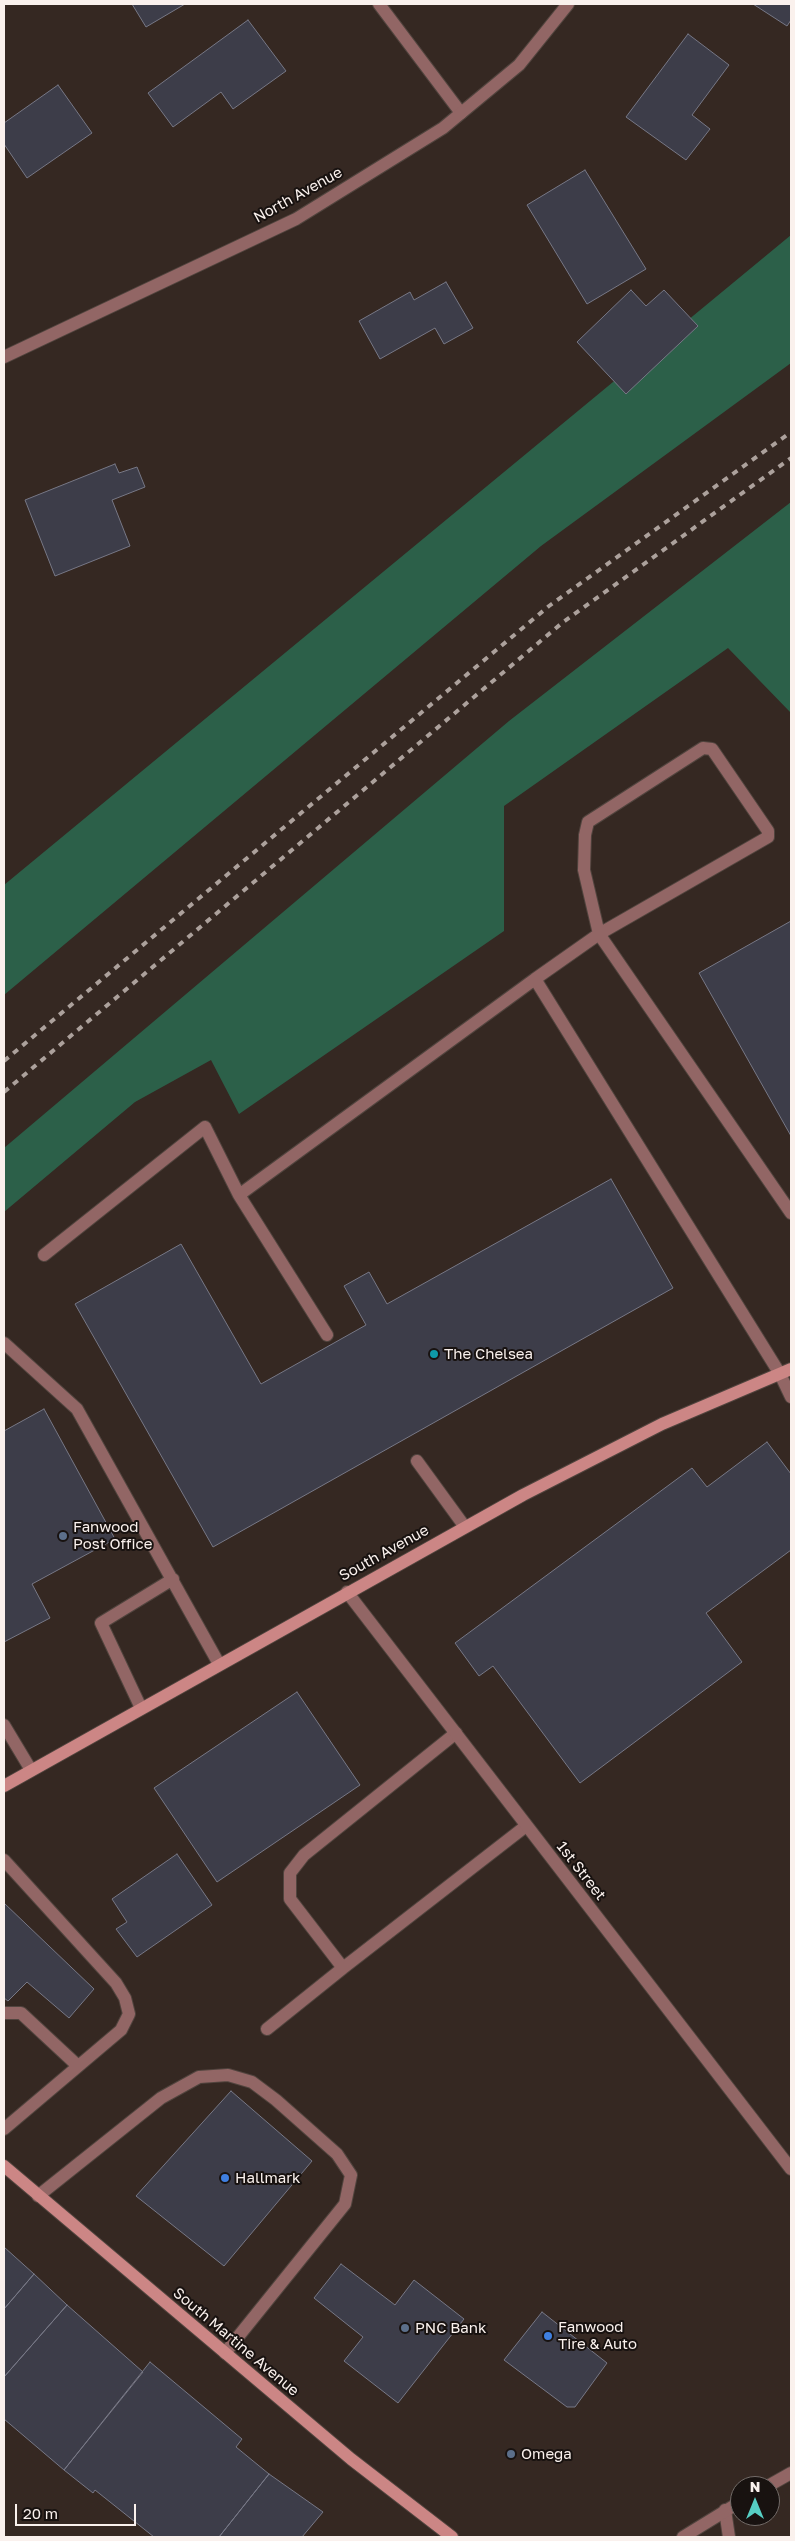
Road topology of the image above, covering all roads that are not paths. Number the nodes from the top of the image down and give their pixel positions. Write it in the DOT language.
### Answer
graph roads {
  1 [pos="379,4"];
  2 [pos="568,4"];
  3 [pos="461,113"];
  4 [pos="4,357"];
  5 [pos="599,934"];
  6 [pos="535,979"];
  7 [pos="240,1196"];
  8 [pos="791,1213"];
  9 [pos="44,1255"];
  10 [pos="328,1335"];
  11 [pos="4,1343"];
  12 [pos="786,1371"];
  13 [pos="791,1398"];
  14 [pos="417,1461"];
  15 [pos="465,1527"];
  16 [pos="173,1579"];
  17 [pos="346,1592"];
  18 [pos="219,1664"];
  19 [pos="141,1708"];
  20 [pos="4,1725"];
  21 [pos="456,1733"];
  22 [pos="31,1770"];
  23 [pos="4,1786"];
  24 [pos="526,1826"];
  25 [pos="4,1860"];
  26 [pos="343,1968"];
  27 [pos="4,2014"];
  28 [pos="267,2029"];
  29 [pos="78,2066"];
  30 [pos="4,2129"];
  31 [pos="4,2166"];
  32 [pos="791,2169"];
  33 [pos="38,2196"];
  34 [pos="224,2353"];
  35 [pos="791,2473"];
  36 [pos="780,2479"];
  37 [pos="730,2507"];
  38 [pos="725,2510"];
  39 [pos="452,2537"];
  40 [pos="684,2537"];
  41 [pos="728,2537"];
  1 -- 3 [label="street"];
  2 -- 3 [label="street, North Avenue"];
  3 -- 4 [label="street, North Avenue"];
  5 -- 5 [label="street"];
  5 -- 6 [label="street"];
  5 -- 8 [label="street"];
  6 -- 7 [label="street"];
  6 -- 12 [label="street"];
  7 -- 9 [label="street"];
  7 -- 10 [label="street"];
  11 -- 16 [label="street"];
  12 -- 13 [label="street"];
  12 -- 15 [label="main road, South Avenue"];
  14 -- 15 [label="street"];
  15 -- 17 [label="main road, South Avenue"];
  16 -- 18 [label="street"];
  16 -- 19 [label="street"];
  17 -- 18 [label="main road, South Avenue"];
  17 -- 21 [label="street, 1st Street"];
  18 -- 19 [label="main road, South Avenue"];
  19 -- 22 [label="main road, South Avenue"];
  20 -- 22 [label="street"];
  21 -- 24 [label="street, 1st Street"];
  21 -- 26 [label="street"];
  22 -- 23 [label="main road, South Avenue"];
  24 -- 26 [label="street"];
  24 -- 32 [label="street, 1st Street"];
  25 -- 29 [label="street"];
  26 -- 28 [label="street"];
  27 -- 29 [label="street"];
  29 -- 30 [label="street"];
  31 -- 33 [label="main road, South Martine Avenue"];
  33 -- 34 [label="main road, South Martine Avenue"];
  33 -- 34 [label="street"];
  34 -- 39 [label="main road, South Martine Avenue"];
  35 -- 36 [label="street"];
  37 -- 38 [label="street"];
  38 -- 40 [label="street"];
  38 -- 41 [label="street"];
}
